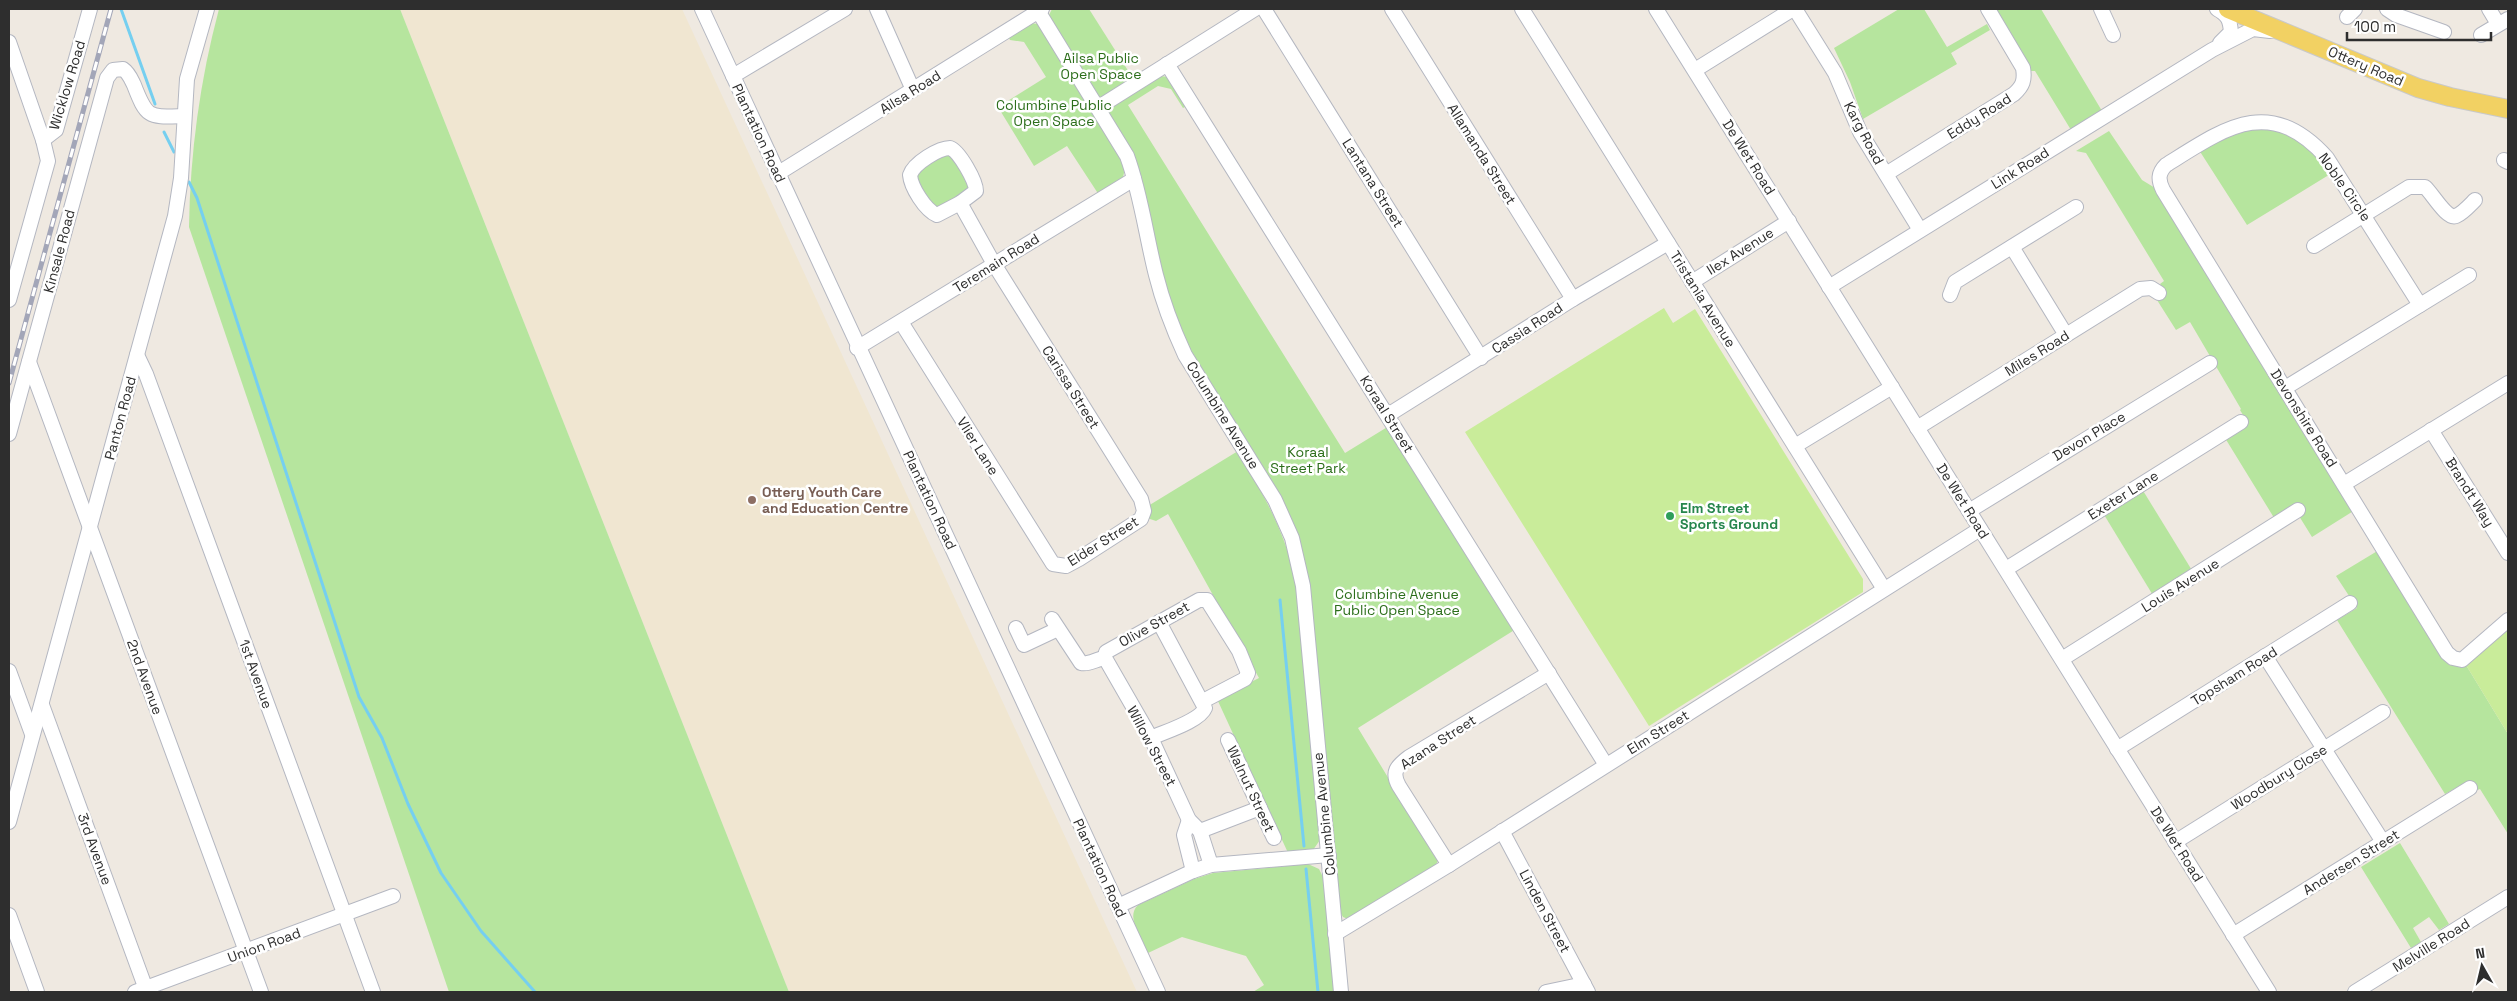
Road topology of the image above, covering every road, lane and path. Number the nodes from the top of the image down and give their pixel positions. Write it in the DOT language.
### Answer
graph roads {
  1 [pos="90,9"];
  2 [pos="207,9"];
  3 [pos="702,9"];
  4 [pos="845,9"];
  5 [pos="877,9"];
  6 [pos="1016,9"];
  7 [pos="1255,9"];
  8 [pos="1264,9"];
  9 [pos="1392,9"];
  10 [pos="1522,9"];
  11 [pos="1656,9"];
  12 [pos="1794,9"];
  13 [pos="1988,9"];
  14 [pos="2101,9"];
  15 [pos="2217,9"];
  16 [pos="2228,9"];
  17 [pos="2387,9"];
  18 [pos="2489,9"];
  19 [pos="1040,10"];
  20 [pos="2246,16"];
  21 [pos="1022,22"];
  22 [pos="2503,22"];
  23 [pos="2231,32"];
  24 [pos="2444,32"];
  25 [pos="2113,35"];
  26 [pos="2481,35"];
  27 [pos="9,42"];
  28 [pos="2212,50"];
  29 [pos="2341,56"];
  30 [pos="1168,64"];
  31 [pos="1695,70"];
  32 [pos="733,76"];
  33 [pos="913,90"];
  34 [pos="1099,107"];
  35 [pos="2504,110"];
  36 [pos="184,116"];
  37 [pos="43,140"];
  38 [pos="778,174"];
  39 [pos="1886,174"];
  40 [pos="2160,175"];
  41 [pos="1134,179"];
  42 [pos="2476,200"];
  43 [pos="960,204"];
  44 [pos="2076,208"];
  45 [pos="2365,214"];
  46 [pos="1789,221"];
  47 [pos="1920,230"];
  48 [pos="1668,242"];
  49 [pos="2314,246"];
  50 [pos="2012,247"];
  51 [pos="994,264"];
  52 [pos="2468,275"];
  53 [pos="1692,282"];
  54 [pos="1829,287"];
  55 [pos="2160,293"];
  56 [pos="1950,295"];
  57 [pos="1573,299"];
  58 [pos="9,300"];
  59 [pos="2420,304"];
  60 [pos="901,322"];
  61 [pos="2066,335"];
  62 [pos="857,348"];
  63 [pos="137,355"];
  64 [pos="1481,358"];
  65 [pos="29,362"];
  66 [pos="2210,363"];
  67 [pos="2508,383"];
  68 [pos="1892,387"];
  69 [pos="2285,388"];
  70 [pos="1388,415"];
  71 [pos="2241,422"];
  72 [pos="1917,428"];
  73 [pos="2431,430"];
  74 [pos="9,434"];
  75 [pos="1795,446"];
  76 [pos="2344,484"];
  77 [pos="77,495"];
  78 [pos="98,497"];
  79 [pos="2298,510"];
  80 [pos="1969,511"];
  81 [pos="1144,512"];
  82 [pos="90,528"];
  83 [pos="1980,529"];
  84 [pos="2508,554"];
  85 [pos="1058,566"];
  86 [pos="2006,569"];
  87 [pos="1884,589"];
  88 [pos="2350,603"];
  89 [pos="2508,620"];
  90 [pos="1159,622"];
  91 [pos="1016,628"];
  92 [pos="2265,656"];
  93 [pos="1104,658"];
  94 [pos="2062,659"];
  95 [pos="9,671"];
  96 [pos="1549,673"];
  97 [pos="1203,701"];
  98 [pos="42,705"];
  99 [pos="2383,712"];
  100 [pos="32,734"];
  101 [pos="1150,738"];
  102 [pos="1228,740"];
  103 [pos="2117,749"];
  104 [pos="2324,749"];
  105 [pos="1606,765"];
  106 [pos="2470,788"];
  107 [pos="1260,808"];
  108 [pos="1189,820"];
  109 [pos="9,822"];
  110 [pos="1200,831"];
  111 [pos="1502,831"];
  112 [pos="1274,838"];
  113 [pos="2175,842"];
  114 [pos="2383,842"];
  115 [pos="1329,855"];
  116 [pos="1211,865"];
  117 [pos="1449,865"];
  118 [pos="1193,871"];
  119 [pos="392,896"];
  120 [pos="2508,897"];
  121 [pos="1118,906"];
  122 [pos="9,915"];
  123 [pos="344,915"];
  124 [pos="1335,934"];
  125 [pos="2234,935"];
  126 [pos="246,951"];
  127 [pos="1586,988"];
  128 [pos="143,991"];
  129 [pos="37,992"];
  130 [pos="261,992"];
  131 [pos="373,992"];
  132 [pos="1158,992"];
  133 [pos="1341,992"];
  134 [pos="1546,992"];
  135 [pos="2269,992"];
  136 [pos="2355,992"];
  1 -- 37 [label="street, Wicklow Road"];
  2 -- 36 [label="street, Panton Road"];
  3 -- 32 [label="street, Plantation Road"];
  4 -- 32 [label="street"];
  5 -- 33 [label="street"];
  6 -- 21 [label="street"];
  7 -- 30 [label="street"];
  8 -- 64 [label="street, Lantana Street"];
  9 -- 57 [label="street, Allamanda Street"];
  10 -- 48 [label="street, Tristania Avenue"];
  11 -- 31 [label="street, De Wet Road"];
  12 -- 31 [label="street"];
  12 -- 39 [label="street, Karg Road"];
  13 -- 39 [label="street, Eddy Road"];
  14 -- 25 [label="street"];
  15 -- 23 [label="street"];
  16 -- 20 [label="main road, Ottery Road"];
  17 -- 24 [label="street"];
  18 -- 22 [label="street"];
  19 -- 21 [label="street, Ailsa Road"];
  19 -- 34 [label="street, Columbine Avenue"];
  20 -- 23 [label="street, Link Road"];
  20 -- 29 [label="main road, Ottery Road"];
  21 -- 33 [label="street, Ailsa Road"];
  22 -- 26 [label="street"];
  23 -- 28 [label="street, Link Road"];
  27 -- 37 [label="street"];
  28 -- 29 [label="street, Link Road"];
  28 -- 47 [label="street, Link Road"];
  29 -- 35 [label="main road, Ottery Road"];
  30 -- 34 [label="street"];
  30 -- 70 [label="street, Koraal Street"];
  31 -- 46 [label="street, De Wet Road"];
  32 -- 38 [label="street, Plantation Road"];
  33 -- 38 [label="street, Ailsa Road"];
  34 -- 41 [label="street, Columbine Avenue"];
  36 -- 63 [label="street, Panton Road"];
  36 -- 65 [label="street, Kinsale Road"];
  37 -- 58 [label="street, Wicklow Road"];
  38 -- 62 [label="street, Plantation Road"];
  39 -- 47 [label="street, Karg Road"];
  40 -- 45 [label="street, Noble Circle"];
  40 -- 69 [label="street, Devonshire Road"];
  41 -- 51 [label="street, Teremain Road"];
  41 -- 115 [label="street, Columbine Avenue"];
  42 -- 45 [label="street"];
  43 -- 43 [label="street"];
  43 -- 51 [label="street, Carissa Street"];
  44 -- 50 [label="street"];
  45 -- 49 [label="street"];
  45 -- 59 [label="street, Noble Circle"];
  46 -- 53 [label="street, Ilex Avenue"];
  46 -- 54 [label="street, De Wet Road"];
  47 -- 54 [label="street, Link Road"];
  48 -- 53 [label="street, Tristania Avenue"];
  48 -- 57 [label="street, Cassia Road"];
  50 -- 56 [label="street"];
  50 -- 61 [label="street"];
  51 -- 60 [label="street, Teremain Road"];
  51 -- 81 [label="street, Carissa Street"];
  52 -- 59 [label="street"];
  53 -- 75 [label="street, Tristania Avenue"];
  54 -- 68 [label="street, De Wet Road"];
  55 -- 61 [label="street, Miles Road"];
  57 -- 64 [label="street, Cassia Road"];
  59 -- 69 [label="street"];
  60 -- 62 [label="street, Teremain Road"];
  60 -- 85 [label="street, Vlier Lane"];
  61 -- 72 [label="street, Miles Road"];
  62 -- 121 [label="street, Plantation Road"];
  63 -- 78 [label="street, Panton Road"];
  63 -- 123 [label="street, 1st Avenue"];
  64 -- 70 [label="street, Cassia Road"];
  65 -- 74 [label="street, Kinsale Road"];
  65 -- 77 [label="street, 2nd Avenue"];
  66 -- 80 [label="street, Devon Place"];
  67 -- 73 [label="street"];
  68 -- 72 [label="street, De Wet Road"];
  68 -- 75 [label="street"];
  69 -- 76 [label="street, Devonshire Road"];
  70 -- 96 [label="street, Koraal Street"];
  71 -- 86 [label="street, Exeter Lane"];
  72 -- 80 [label="street, De Wet Road"];
  73 -- 76 [label="street"];
  73 -- 84 [label="street, Brandt Way"];
  75 -- 87 [label="street, Tristania Avenue"];
  76 -- 89 [label="street, Devonshire Road"];
  77 -- 78 [label="street"];
  77 -- 82 [label="street, 2nd Avenue"];
  78 -- 82 [label="street, Panton Road"];
  79 -- 94 [label="street, Louis Avenue"];
  80 -- 83 [label="street, De Wet Road"];
  81 -- 85 [label="street, Elder Street"];
  82 -- 98 [label="street, Panton Road"];
  82 -- 126 [label="street, 2nd Avenue"];
  83 -- 86 [label="street, De Wet Road"];
  83 -- 87 [label="street, Elm Street"];
  86 -- 94 [label="street, De Wet Road"];
  87 -- 105 [label="street, Elm Street"];
  88 -- 92 [label="street, Topsham Road"];
  90 -- 93 [label="street, Olive Street"];
  90 -- 97 [label="street"];
  90 -- 97 [label="street, Olive Street"];
  91 -- 93 [label="street"];
  92 -- 103 [label="street, Topsham Road"];
  92 -- 104 [label="street"];
  93 -- 101 [label="street, Willow Street"];
  94 -- 103 [label="street, De Wet Road"];
  95 -- 100 [label="street"];
  96 -- 105 [label="street, Koraal Street"];
  96 -- 117 [label="street, Azana Street"];
  97 -- 101 [label="street"];
  98 -- 100 [label="street, Panton Road"];
  98 -- 128 [label="street, 3rd Avenue"];
  99 -- 104 [label="street, Woodbury Close"];
  100 -- 109 [label="street, Panton Road"];
  101 -- 108 [label="street, Willow Street"];
  102 -- 107 [label="street, Walnut Street"];
  103 -- 113 [label="street, De Wet Road"];
  104 -- 113 [label="street, Woodbury Close"];
  104 -- 114 [label="street"];
  105 -- 111 [label="street, Elm Street"];
  106 -- 114 [label="street, Andersen Street"];
  107 -- 110 [label="street"];
  107 -- 112 [label="street, Walnut Street"];
  108 -- 110 [label="street, Willow Street"];
  108 -- 118 [label="street"];
  110 -- 116 [label="street, Willow Street"];
  111 -- 117 [label="street, Elm Street"];
  111 -- 127 [label="street, Linden Street"];
  113 -- 125 [label="street, De Wet Road"];
  114 -- 125 [label="street, Andersen Street"];
  115 -- 116 [label="street"];
  115 -- 124 [label="street, Columbine Avenue"];
  116 -- 118 [label="street"];
  117 -- 124 [label="street, Elm Street"];
  118 -- 121 [label="street"];
  119 -- 123 [label="street, Union Road"];
  120 -- 136 [label="street, Melville Road"];
  121 -- 132 [label="street, Plantation Road"];
  122 -- 129 [label="street"];
  123 -- 126 [label="street, Union Road"];
  123 -- 131 [label="street, 1st Avenue"];
  124 -- 133 [label="street, Columbine Avenue"];
  125 -- 135 [label="street, De Wet Road"];
  126 -- 128 [label="street, Union Road"];
  126 -- 130 [label="street, 2nd Avenue"];
  127 -- 134 [label="street"];
}
